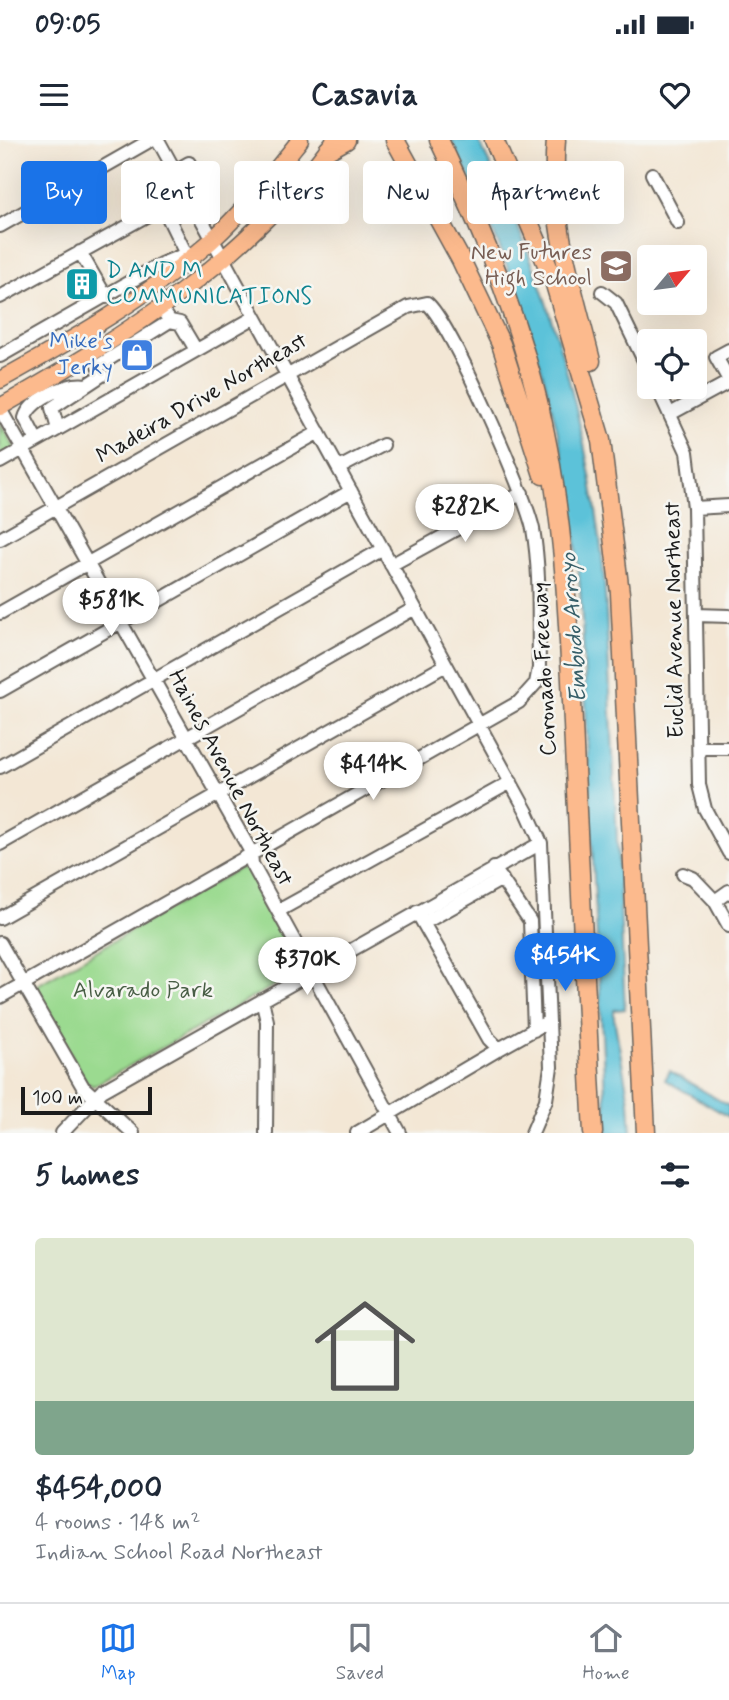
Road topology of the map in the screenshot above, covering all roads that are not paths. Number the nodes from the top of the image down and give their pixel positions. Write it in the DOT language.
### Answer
graph roads {
  1 [pos="151,140"];
  2 [pos="158,140"];
  3 [pos="300,140"];
  4 [pos="346,140"];
  5 [pos="394,140"];
  6 [pos="439,140"];
  7 [pos="494,140"];
  8 [pos="556,140"];
  9 [pos="132,145"];
  10 [pos="331,145"];
  11 [pos="169,161"];
  12 [pos="652,174"];
  13 [pos="678,223"];
  14 [pos="129,224"];
  15 [pos="172,224"];
  16 [pos="203,224"];
  17 [pos="0,226"];
  18 [pos="212,240"];
  19 [pos="80,252"];
  20 [pos="188,256"];
  21 [pos="224,261"];
  22 [pos="602,292"];
  23 [pos="0,297"];
  24 [pos="106,297"];
  25 [pos="165,315"];
  26 [pos="255,317"];
  27 [pos="637,346"];
  28 [pos="197,350"];
  29 [pos="729,350"];
  30 [pos="0,356"];
  31 [pos="97,365"];
  32 [pos="287,373"];
  33 [pos="0,380"];
  34 [pos="729,381"];
  35 [pos="86,385"];
  36 [pos="114,397"];
  37 [pos="663,399"];
  38 [pos="0,408"];
  39 [pos="670,414"];
  40 [pos="58,429"];
  41 [pos="319,432"];
  42 [pos="601,440"];
  43 [pos="37,441"];
  44 [pos="383,444"];
  45 [pos="23,449"];
  46 [pos="0,462"];
  47 [pos="339,468"];
  48 [pos="351,491"];
  49 [pos="522,493"];
  50 [pos="729,506"];
  51 [pos="55,508"];
  52 [pos="695,508"];
  53 [pos="0,539"];
  54 [pos="562,539"];
  55 [pos="383,549"];
  56 [pos="88,564"];
  57 [pos="391,565"];
  58 [pos="415,608"];
  59 [pos="0,613"];
  60 [pos="696,615"];
  61 [pos="729,616"];
  62 [pos="121,622"];
  63 [pos="446,665"];
  64 [pos="153,679"];
  65 [pos="0,691"];
  66 [pos="478,723"];
  67 [pos="187,738"];
  68 [pos="699,748"];
  69 [pos="729,748"];
  70 [pos="0,767"];
  71 [pos="511,782"];
  72 [pos="219,793"];
  73 [pos="541,842"];
  74 [pos="0,844"];
  75 [pos="251,852"];
  76 [pos="729,853"];
  77 [pos="498,874"];
  78 [pos="683,874"];
  79 [pos="729,891"];
  80 [pos="715,901"];
  81 [pos="278,911"];
  82 [pos="0,918"];
  83 [pos="420,918"];
  84 [pos="729,926"];
  85 [pos="0,943"];
  86 [pos="312,971"];
  87 [pos="23,983"];
  88 [pos="548,985"];
  89 [pos="532,986"];
  90 [pos="0,997"];
  91 [pos="262,1000"];
  92 [pos="549,1021"];
  93 [pos="534,1030"];
  94 [pos="499,1049"];
  95 [pos="93,1098"];
  96 [pos="390,1114"];
  97 [pos="62,1133"];
  98 [pos="133,1133"];
  99 [pos="266,1133"];
  100 [pos="357,1133"];
  101 [pos="400,1133"];
  102 [pos="532,1133"];
  103 [pos="593,1133"];
  104 [pos="646,1133"];
  1 -- 9 [label="street"];
  2 -- 11 [label="street"];
  3 -- 18 [label="main road"];
  4 -- 10 [label="highway"];
  5 -- 54 [label="highway"];
  6 -- 54 [label="highway, Coronado Freeway"];
  7 -- 42 [label="highway"];
  8 -- 42 [label="highway"];
  9 -- 17 [label="street"];
  10 -- 21 [label="main road"];
  12 -- 13 [label="street"];
  14 -- 19 [label="street"];
  15 -- 20 [label="street"];
  16 -- 18 [label="street"];
  18 -- 20 [label="main road"];
  18 -- 21 [label="street"];
  19 -- 23 [label="street"];
  19 -- 24 [label="street"];
  20 -- 24 [label="street"];
  20 -- 33 [label="main road"];
  21 -- 25 [label="main road"];
  21 -- 26 [label="street"];
  22 -- 27 [label="street"];
  24 -- 30 [label="street"];
  25 -- 28 [label="street"];
  25 -- 31 [label="main road"];
  26 -- 28 [label="street"];
  26 -- 32 [label="street"];
  28 -- 36 [label="street"];
  29 -- 34 [label="street"];
  31 -- 35 [label="street"];
  31 -- 36 [label="street"];
  31 -- 38 [label="main road"];
  32 -- 41 [label="street"];
  32 -- 49 [label="street, Madeira Drive Northeast"];
  32 -- 51 [label="street, Madeira Drive Northeast"];
  34 -- 39 [label="street"];
  35 -- 40 [label="street"];
  35 -- 43 [label="street"];
  36 -- 40 [label="street"];
  37 -- 39 [label="street, Euclid Avenue Northeast"];
  38 -- 45 [label="street, Haines Avenue Northeast"];
  39 -- 52 [label="street, Euclid Avenue Northeast"];
  40 -- 43 [label="street"];
  41 -- 47 [label="street"];
  41 -- 56 [label="street"];
  42 -- 104 [label="highway"];
  43 -- 45 [label="street"];
  44 -- 47 [label="street"];
  45 -- 46 [label="street"];
  45 -- 51 [label="street, Haines Avenue Northeast"];
  47 -- 48 [label="street"];
  48 -- 55 [label="street"];
  48 -- 62 [label="street"];
  49 -- 57 [label="street"];
  49 -- 66 [label="street"];
  50 -- 52 [label="street"];
  51 -- 53 [label="street, Madeira Drive Northeast"];
  51 -- 56 [label="street, Haines Avenue Northeast"];
  52 -- 60 [label="street, Euclid Avenue Northeast"];
  54 -- 103 [label="highway, Coronado Freeway"];
  55 -- 57 [label="street"];
  55 -- 64 [label="street"];
  56 -- 59 [label="street"];
  56 -- 62 [label="street, Haines Avenue Northeast"];
  57 -- 58 [label="street"];
  58 -- 63 [label="street"];
  58 -- 67 [label="street"];
  60 -- 61 [label="street"];
  60 -- 68 [label="street, Euclid Avenue Northeast"];
  62 -- 64 [label="street, Haines Avenue Northeast"];
  62 -- 65 [label="street"];
  63 -- 66 [label="street"];
  63 -- 72 [label="street"];
  64 -- 67 [label="street, Haines Avenue Northeast"];
  64 -- 70 [label="street"];
  66 -- 71 [label="street"];
  66 -- 75 [label="street"];
  67 -- 72 [label="street, Haines Avenue Northeast"];
  67 -- 74 [label="street"];
  68 -- 69 [label="street"];
  68 -- 76 [label="street, Euclid Avenue Northeast"];
  71 -- 73 [label="street"];
  71 -- 81 [label="street"];
  72 -- 75 [label="street, Haines Avenue Northeast"];
  72 -- 82 [label="street"];
  73 -- 77 [label="street"];
  73 -- 88 [label="street"];
  75 -- 81 [label="street, Haines Avenue Northeast"];
  75 -- 87 [label="street"];
  77 -- 83 [label="street"];
  77 -- 89 [label="street"];
  78 -- 80 [label="street"];
  79 -- 80 [label="street"];
  80 -- 84 [label="street"];
  81 -- 86 [label="street, Haines Avenue Northeast"];
  83 -- 86 [label="street"];
  83 -- 94 [label="street"];
  85 -- 87 [label="street"];
  86 -- 91 [label="street"];
  86 -- 96 [label="street, Haines Avenue Northeast"];
  87 -- 90 [label="street"];
  87 -- 95 [label="street"];
  88 -- 89 [label="street"];
  88 -- 92 [label="street"];
  89 -- 93 [label="street"];
  91 -- 95 [label="street"];
  91 -- 99 [label="street"];
  92 -- 93 [label="street"];
  92 -- 102 [label="street"];
  93 -- 94 [label="street"];
  94 -- 96 [label="street"];
  95 -- 97 [label="street"];
  95 -- 98 [label="street"];
  96 -- 100 [label="street"];
  96 -- 101 [label="street, Haines Avenue Northeast"];
}
